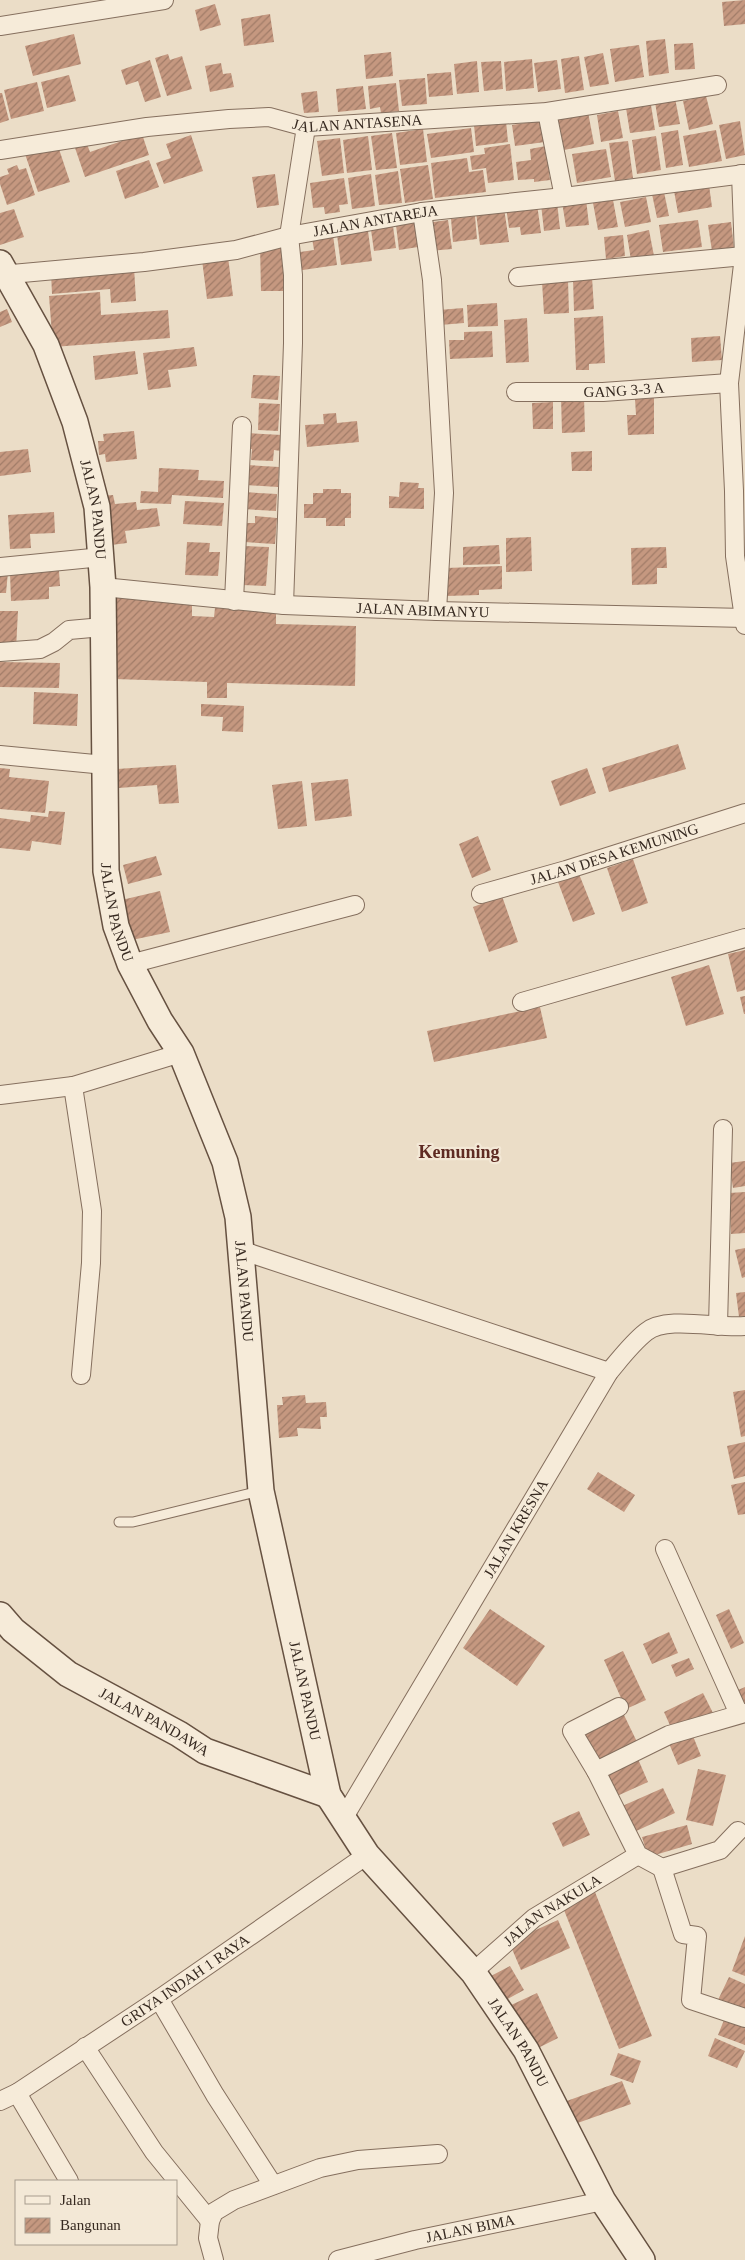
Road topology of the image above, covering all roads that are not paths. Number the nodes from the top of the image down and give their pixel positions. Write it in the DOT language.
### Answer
graph roads {
  1 [pos="164,0"];
  2 [pos="0,26"];
  3 [pos="717,85"];
  4 [pos="547,112"];
  5 [pos="306,126"];
  6 [pos="0,150"];
  7 [pos="743,174"];
  8 [pos="564,197"];
  9 [pos="422,212"];
  10 [pos="289,236"];
  11 [pos="744,256"];
  12 [pos="2,271"];
  13 [pos="518,277"];
  14 [pos="741,304"];
  15 [pos="730,383"];
  16 [pos="516,392"];
  17 [pos="242,426"];
  18 [pos="740,490"];
  19 [pos="102,558"];
  20 [pos="0,568"];
  21 [pos="104,586"];
  22 [pos="234,601"];
  23 [pos="284,605"];
  24 [pos="437,611"];
  25 [pos="744,620"];
  26 [pos="103,626"];
  27 [pos="0,652"];
  28 [pos="0,755"];
  29 [pos="105,765"];
  30 [pos="745,813"];
  31 [pos="481,894"];
  32 [pos="355,905"];
  33 [pos="745,938"];
  34 [pos="130,964"];
  35 [pos="522,1002"];
  36 [pos="181,1053"];
  37 [pos="73,1086"];
  38 [pos="0,1095"];
  39 [pos="722,1129"];
  40 [pos="240,1250"];
  41 [pos="718,1326"];
  42 [pos="745,1326"];
  43 [pos="609,1372"];
  44 [pos="81,1375"];
  45 [pos="261,1491"];
  46 [pos="119,1522"];
  47 [pos="665,1549"];
  48 [pos="0,1615"];
  49 [pos="619,1707"];
  50 [pos="742,1713"];
  51 [pos="596,1771"];
  52 [pos="328,1795"];
  53 [pos="343,1820"];
  54 [pos="738,1831"];
  55 [pos="367,1855"];
  56 [pos="638,1855"];
  57 [pos="662,1868"];
  58 [pos="473,1972"];
  59 [pos="159,1999"];
  60 [pos="745,2018"];
  61 [pos="85,2047"];
  62 [pos="16,2093"];
  63 [pos="0,2100"];
  64 [pos="438,2154"];
  65 [pos="68,2180"];
  66 [pos="178,2180"];
  67 [pos="178,2180"];
  68 [pos="273,2185"];
  69 [pos="603,2201"];
  70 [pos="210,2221"];
  71 [pos="214,2260"];
  72 [pos="338,2260"];
  73 [pos="642,2260"];
  1 -- 2 [label="street"];
  3 -- 4 [label="street, JALAN ANTASENA"];
  4 -- 5 [label="street, JALAN ANTASENA"];
  4 -- 8 [label="street"];
  5 -- 6 [label="street, JALAN ANTASENA"];
  5 -- 10 [label="street"];
  7 -- 8 [label="street, JALAN ANTAREJA"];
  7 -- 11 [label="street"];
  8 -- 9 [label="street, JALAN ANTAREJA"];
  9 -- 10 [label="street, JALAN ANTAREJA"];
  9 -- 24 [label="street"];
  10 -- 12 [label="street, JALAN ANTAREJA"];
  10 -- 23 [label="street"];
  11 -- 13 [label="street"];
  11 -- 14 [label="street"];
  12 -- 19 [label="street, JALAN PANDU"];
  14 -- 15 [label="street"];
  15 -- 16 [label="street, GANG 3-3 A"];
  15 -- 18 [label="street"];
  17 -- 22 [label="street"];
  18 -- 25 [label="street"];
  19 -- 20 [label="street"];
  19 -- 21 [label="street, JALAN PANDU"];
  21 -- 22 [label="street, JALAN ABIMANYU"];
  21 -- 26 [label="street, JALAN PANDU"];
  22 -- 23 [label="street, JALAN ABIMANYU"];
  23 -- 24 [label="street, JALAN ABIMANYU"];
  24 -- 25 [label="street, JALAN ABIMANYU"];
  26 -- 27 [label="street"];
  26 -- 29 [label="street, JALAN PANDU"];
  28 -- 29 [label="street"];
  29 -- 34 [label="street, JALAN PANDU"];
  30 -- 31 [label="street, JALAN DESA KEMUNING"];
  32 -- 34 [label="street"];
  33 -- 35 [label="street"];
  34 -- 36 [label="street, JALAN PANDU"];
  36 -- 37 [label="street"];
  36 -- 40 [label="street, JALAN PANDU"];
  37 -- 38 [label="street"];
  37 -- 44 [label="street"];
  39 -- 41 [label="street"];
  40 -- 43 [label="street"];
  40 -- 45 [label="street, JALAN PANDU"];
  41 -- 42 [label="street, JALAN KRESNA"];
  41 -- 43 [label="street, JALAN KRESNA"];
  43 -- 53 [label="street, JALAN KRESNA"];
  45 -- 46 [label="lane"];
  45 -- 52 [label="street, JALAN PANDU"];
  47 -- 50 [label="street"];
  48 -- 52 [label="street, JALAN PANDAWA"];
  49 -- 51 [label="street"];
  50 -- 51 [label="street"];
  51 -- 56 [label="street"];
  52 -- 53 [label="street, JALAN PANDU"];
  53 -- 55 [label="street, JALAN PANDU"];
  54 -- 57 [label="street"];
  55 -- 58 [label="street, JALAN PANDU"];
  55 -- 59 [label="street, GRIYA INDAH 1 RAYA"];
  56 -- 57 [label="street"];
  56 -- 58 [label="street, JALAN NAKULA"];
  57 -- 60 [label="street"];
  58 -- 69 [label="street, JALAN PANDU"];
  59 -- 61 [label="street, GRIYA INDAH 1 RAYA"];
  59 -- 68 [label="street"];
  61 -- 62 [label="street, GRIYA INDAH 1 RAYA"];
  61 -- 66 [label="street"];
  62 -- 63 [label="street, GRIYA INDAH 1 RAYA"];
  62 -- 65 [label="street"];
  64 -- 68 [label="street"];
  67 -- 70 [label="street"];
  68 -- 70 [label="street"];
  69 -- 72 [label="street, JALAN BIMA"];
  69 -- 73 [label="street, JALAN PANDU"];
  70 -- 71 [label="street"];
}
